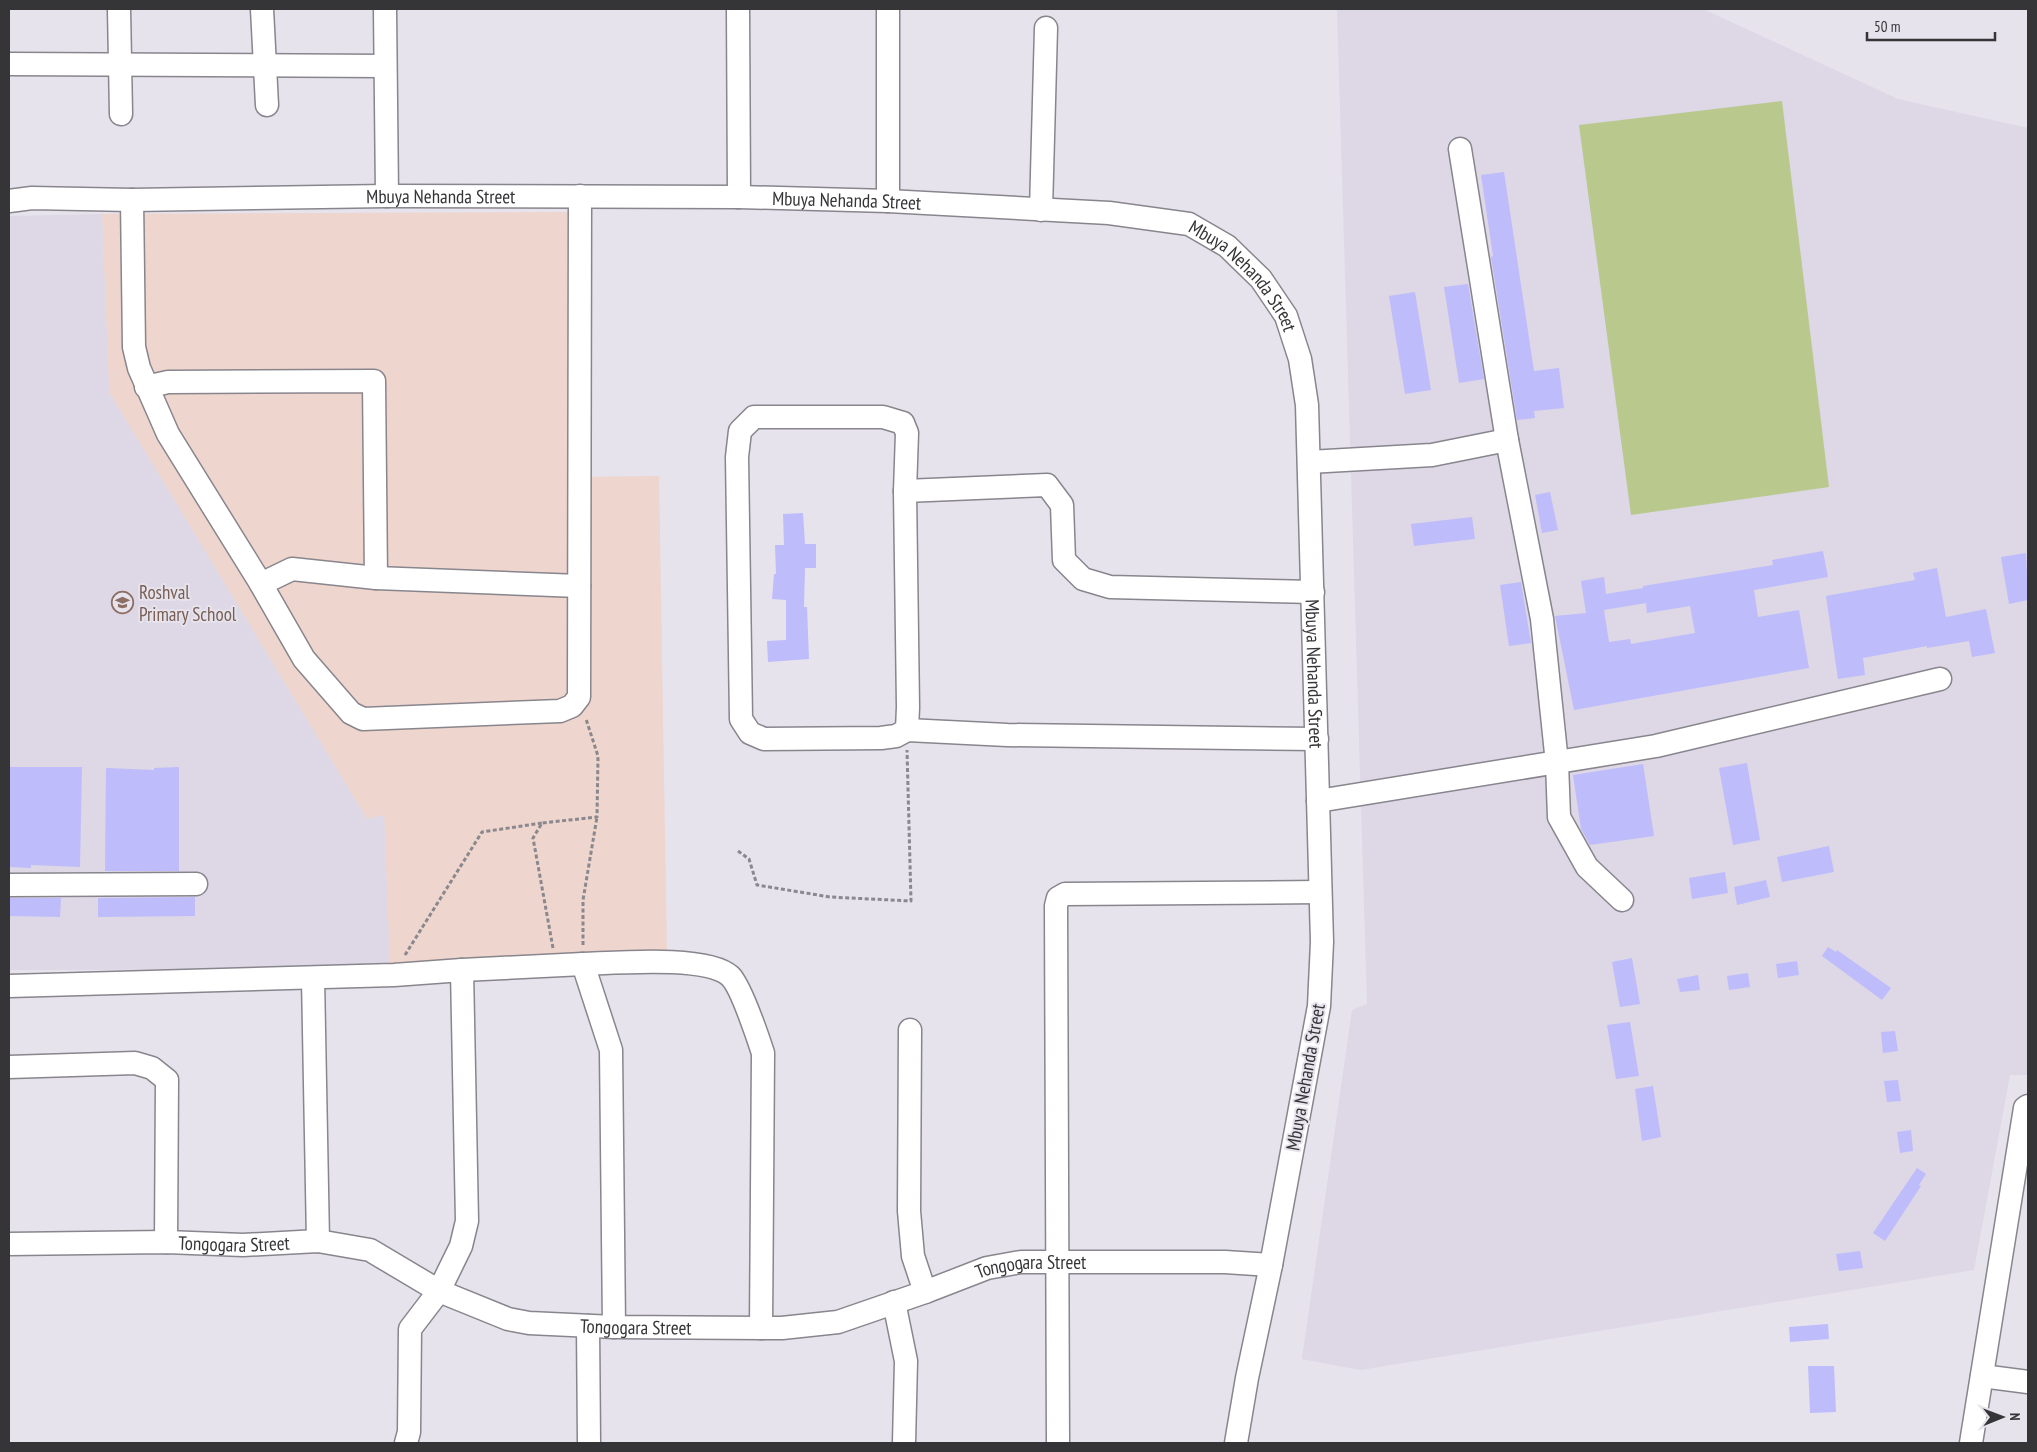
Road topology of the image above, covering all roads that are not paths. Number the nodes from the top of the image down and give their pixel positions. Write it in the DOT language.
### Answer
graph roads {
  1 [pos="119,9"];
  2 [pos="262,9"];
  3 [pos="385,9"];
  4 [pos="738,9"];
  5 [pos="888,9"];
  6 [pos="1046,28"];
  7 [pos="9,64"];
  8 [pos="119,65"];
  9 [pos="264,65"];
  10 [pos="384,66"];
  11 [pos="267,105"];
  12 [pos="121,114"];
  13 [pos="1460,149"];
  14 [pos="387,196"];
  15 [pos="580,196"];
  16 [pos="739,198"];
  17 [pos="132,200"];
  18 [pos="9,201"];
  19 [pos="888,201"];
  20 [pos="1041,210"];
  21 [pos="146,387"];
  22 [pos="1507,440"];
  23 [pos="1309,462"];
  24 [pos="905,491"];
  25 [pos="376,578"];
  26 [pos="261,584"];
  27 [pos="579,586"];
  28 [pos="1313,592"];
  29 [pos="1940,679"];
  30 [pos="907,730"];
  31 [pos="1317,740"];
  32 [pos="1557,763"];
  33 [pos="1318,801"];
  34 [pos="196,884"];
  35 [pos="9,885"];
  36 [pos="1320,892"];
  37 [pos="1622,900"];
  38 [pos="583,964"];
  39 [pos="462,970"];
  40 [pos="313,978"];
  41 [pos="9,986"];
  42 [pos="910,1030"];
  43 [pos="9,1067"];
  44 [pos="2028,1106"];
  45 [pos="318,1241"];
  46 [pos="166,1242"];
  47 [pos="9,1244"];
  48 [pos="1058,1264"];
  49 [pos="1272,1265"];
  50 [pos="439,1291"];
  51 [pos="925,1292"];
  52 [pos="894,1302"];
  53 [pos="588,1326"];
  54 [pos="614,1327"];
  55 [pos="760,1328"];
  56 [pos="1982,1376"];
  57 [pos="2028,1382"];
  58 [pos="406,1443"];
  59 [pos="589,1443"];
  60 [pos="904,1443"];
  61 [pos="1058,1443"];
  62 [pos="1236,1443"];
  63 [pos="1971,1443"];
  1 -- 8 [label="street"];
  2 -- 9 [label="street"];
  3 -- 10 [label="street"];
  4 -- 16 [label="street"];
  5 -- 19 [label="street"];
  6 -- 20 [label="street"];
  7 -- 8 [label="street"];
  8 -- 9 [label="street"];
  8 -- 12 [label="street"];
  9 -- 10 [label="street"];
  9 -- 11 [label="street"];
  10 -- 14 [label="street"];
  13 -- 22 [label="street"];
  14 -- 15 [label="street, Mbuya Nehanda Street"];
  14 -- 17 [label="street, Mbuya Nehanda Street"];
  15 -- 16 [label="street, Mbuya Nehanda Street"];
  15 -- 27 [label="street"];
  16 -- 19 [label="street, Mbuya Nehanda Street"];
  17 -- 18 [label="street, Mbuya Nehanda Street"];
  17 -- 21 [label="street"];
  19 -- 20 [label="street, Mbuya Nehanda Street"];
  20 -- 23 [label="street, Mbuya Nehanda Street"];
  21 -- 25 [label="street"];
  21 -- 26 [label="street"];
  22 -- 23 [label="street"];
  22 -- 32 [label="street"];
  23 -- 28 [label="street, Mbuya Nehanda Street"];
  24 -- 28 [label="street"];
  24 -- 30 [label="street"];
  24 -- 30 [label="street"];
  25 -- 26 [label="street"];
  25 -- 27 [label="street"];
  26 -- 27 [label="street"];
  28 -- 31 [label="street, Mbuya Nehanda Street"];
  29 -- 32 [label="street"];
  30 -- 31 [label="street"];
  31 -- 33 [label="street, Mbuya Nehanda Street"];
  32 -- 33 [label="street"];
  32 -- 37 [label="street"];
  33 -- 36 [label="street, Mbuya Nehanda Street"];
  34 -- 35 [label="street"];
  36 -- 48 [label="street"];
  36 -- 49 [label="street, Mbuya Nehanda Street"];
  38 -- 39 [label="street"];
  38 -- 54 [label="street"];
  38 -- 55 [label="street"];
  39 -- 40 [label="street"];
  39 -- 50 [label="street"];
  40 -- 41 [label="street"];
  40 -- 45 [label="street"];
  42 -- 51 [label="street"];
  43 -- 46 [label="street"];
  44 -- 56 [label="street"];
  45 -- 46 [label="street, Tongogara Street"];
  45 -- 50 [label="street, Tongogara Street"];
  46 -- 47 [label="street, Tongogara Street"];
  48 -- 49 [label="street, Tongogara Street"];
  48 -- 51 [label="street, Tongogara Street"];
  48 -- 61 [label="street"];
  49 -- 62 [label="street, Mbuya Nehanda Street"];
  50 -- 53 [label="street, Tongogara Street"];
  50 -- 58 [label="street"];
  51 -- 52 [label="street, Tongogara Street"];
  52 -- 55 [label="street, Tongogara Street"];
  52 -- 60 [label="street"];
  53 -- 54 [label="street, Tongogara Street"];
  53 -- 59 [label="street"];
  54 -- 55 [label="street, Tongogara Street"];
  56 -- 57 [label="street"];
  56 -- 63 [label="street"];
}
